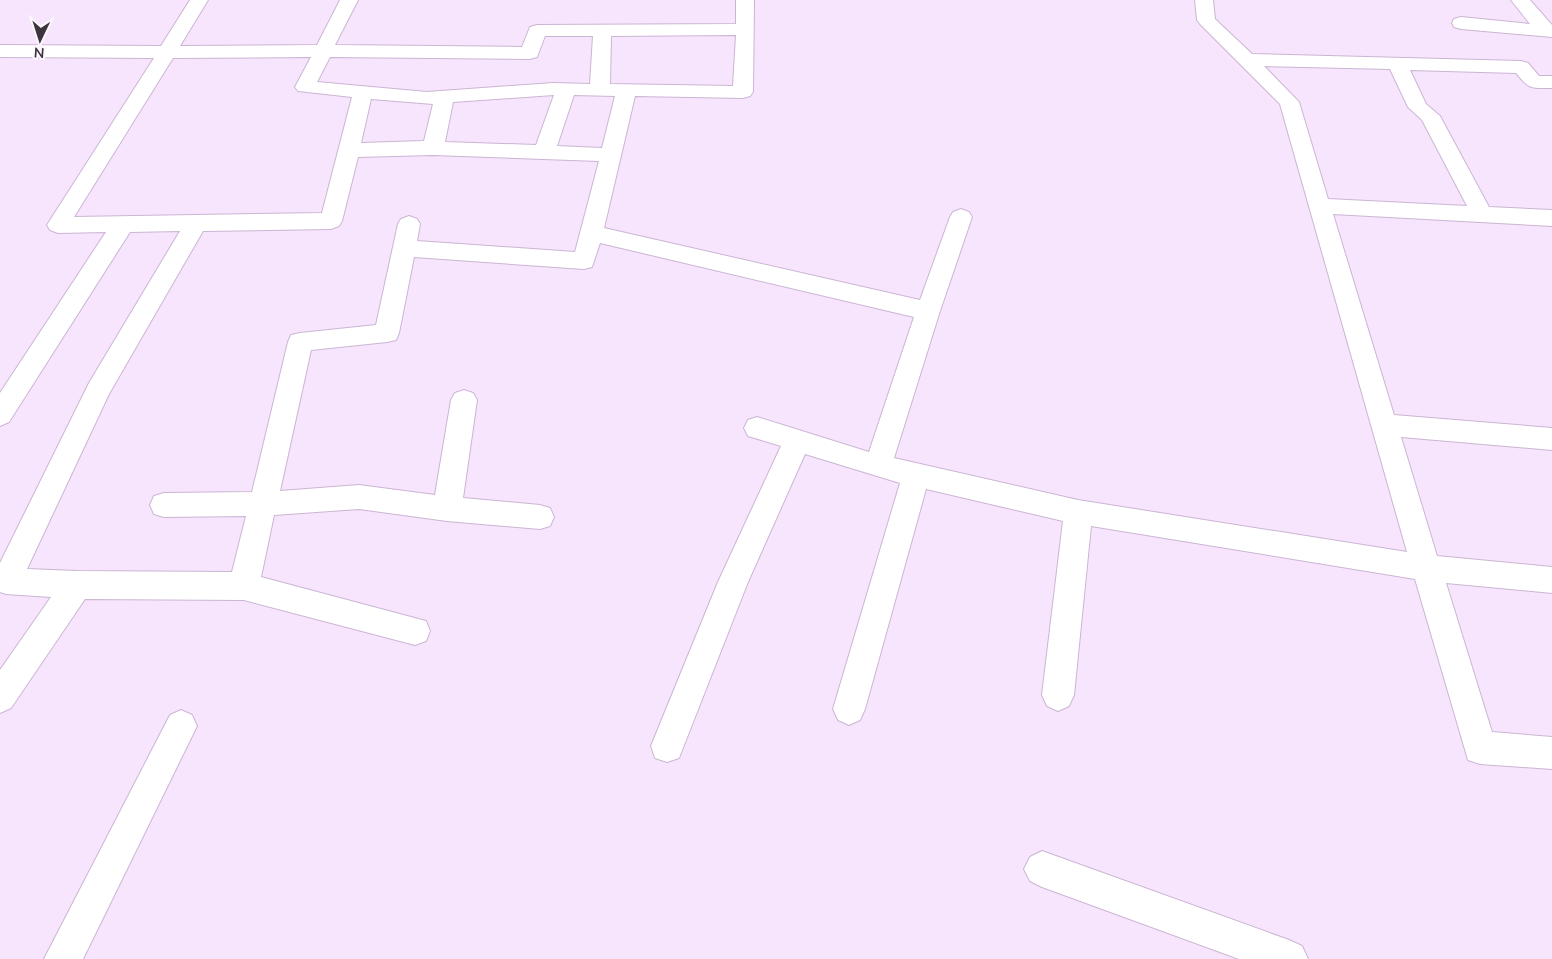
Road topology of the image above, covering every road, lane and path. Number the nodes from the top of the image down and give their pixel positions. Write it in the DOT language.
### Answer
graph roads {
  1 [pos="199,0"];
  2 [pos="349,0"];
  3 [pos="745,0"];
  4 [pos="1204,0"];
  5 [pos="1520,0"];
  6 [pos="1461,23"];
  7 [pos="745,29"];
  8 [pos="602,31"];
  9 [pos="1549,31"];
  10 [pos="324,50"];
  11 [pos="0,51"];
  12 [pos="167,52"];
  13 [pos="1246,60"];
  14 [pos="1397,63"];
  15 [pos="1552,82"];
  16 [pos="566,89"];
  17 [pos="600,90"];
  18 [pos="626,91"];
  19 [pos="363,92"];
  20 [pos="444,97"];
  21 [pos="433,148"];
  22 [pos="349,150"];
  23 [pos="544,153"];
  24 [pos="611,156"];
  25 [pos="1319,206"];
  26 [pos="1482,214"];
  27 [pos="961,217"];
  28 [pos="1552,218"];
  29 [pos="196,223"];
  30 [pos="123,224"];
  31 [pos="592,233"];
  32 [pos="928,311"];
  33 [pos="464,400"];
  34 [pos="0,415"];
  35 [pos="1384,425"];
  36 [pos="757,428"];
  37 [pos="1552,439"];
  38 [pos="797,441"];
  39 [pos="878,466"];
  40 [pos="916,475"];
  41 [pos="263,504"];
  42 [pos="164,505"];
  43 [pos="447,509"];
  44 [pos="1078,512"];
  45 [pos="540,517"];
  46 [pos="1427,568"];
  47 [pos="1552,580"];
  48 [pos="77,585"];
  49 [pos="244,586"];
  50 [pos="415,631"];
  51 [pos="1058,696"];
  52 [pos="0,697"];
  53 [pos="849,710"];
  54 [pos="181,726"];
  55 [pos="667,746"];
  56 [pos="1552,753"];
  57 [pos="1042,868"];
  58 [pos="63,959"];
  59 [pos="1289,959"];
  1 -- 12 [label="street"];
  2 -- 10 [label="street"];
  3 -- 7 [label="street"];
  4 -- 13 [label="street"];
  5 -- 9 [label="street"];
  6 -- 9 [label="street"];
  7 -- 8 [label="street"];
  7 -- 18 [label="street"];
  8 -- 10 [label="street"];
  8 -- 17 [label="street"];
  10 -- 12 [label="street"];
  10 -- 19 [label="street"];
  11 -- 12 [label="street"];
  12 -- 30 [label="street"];
  13 -- 14 [label="street"];
  13 -- 25 [label="street"];
  14 -- 15 [label="street"];
  14 -- 26 [label="street"];
  16 -- 17 [label="street"];
  16 -- 20 [label="street"];
  16 -- 23 [label="street"];
  17 -- 18 [label="street"];
  18 -- 24 [label="street"];
  19 -- 20 [label="street"];
  19 -- 22 [label="street"];
  20 -- 21 [label="street"];
  21 -- 22 [label="street"];
  21 -- 23 [label="street"];
  22 -- 29 [label="street"];
  23 -- 24 [label="street"];
  24 -- 31 [label="street"];
  25 -- 26 [label="street"];
  25 -- 35 [label="street"];
  26 -- 28 [label="street"];
  27 -- 32 [label="street"];
  29 -- 30 [label="street"];
  29 -- 48 [label="street"];
  30 -- 34 [label="street"];
  31 -- 32 [label="street"];
  31 -- 41 [label="street"];
  32 -- 39 [label="street"];
  33 -- 43 [label="street"];
  35 -- 37 [label="street"];
  35 -- 46 [label="street"];
  36 -- 38 [label="street"];
  38 -- 39 [label="street"];
  38 -- 55 [label="street"];
  39 -- 40 [label="street"];
  40 -- 44 [label="street"];
  40 -- 53 [label="street"];
  41 -- 42 [label="street"];
  41 -- 43 [label="street"];
  41 -- 49 [label="street"];
  43 -- 45 [label="street"];
  44 -- 46 [label="street"];
  44 -- 51 [label="street"];
  46 -- 47 [label="street"];
  46 -- 56 [label="street"];
  48 -- 49 [label="street"];
  48 -- 52 [label="street"];
  49 -- 50 [label="street"];
  54 -- 58 [label="street"];
  57 -- 59 [label="street"];
}
